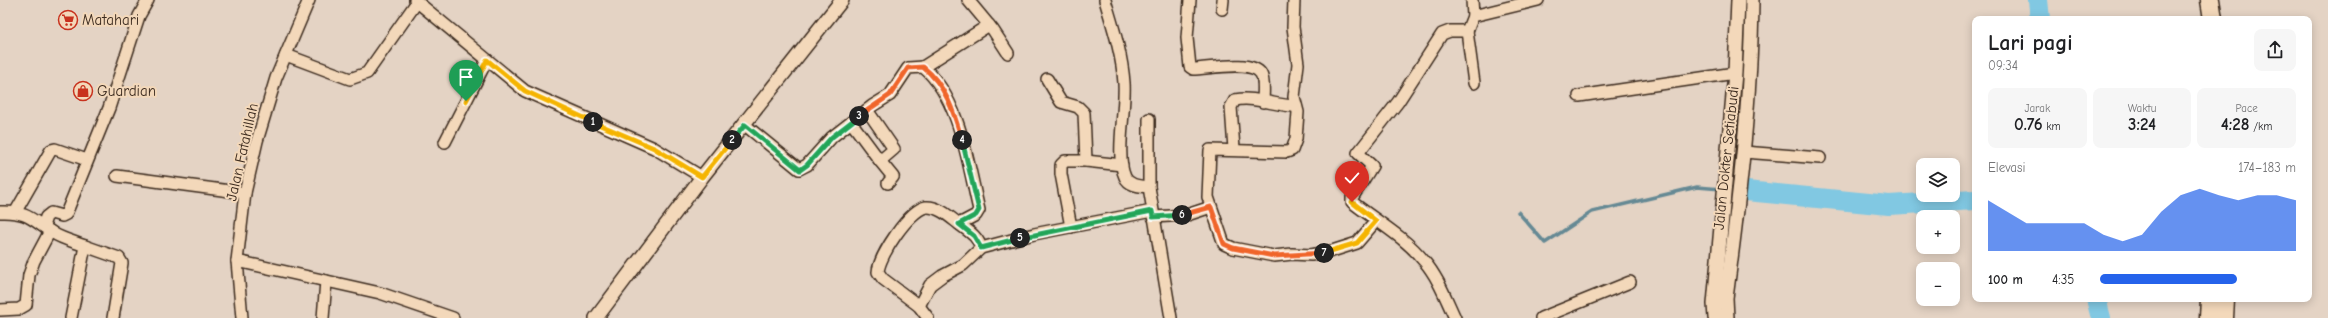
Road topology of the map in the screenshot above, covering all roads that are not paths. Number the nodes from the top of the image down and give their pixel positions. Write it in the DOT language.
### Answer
graph roads {
  1 [pos="148,0"];
  2 [pos="309,0"];
  3 [pos="842,0"];
  4 [pos="968,0"];
  5 [pos="1105,0"];
  6 [pos="1190,0"];
  7 [pos="1294,0"];
  8 [pos="1472,0"];
  9 [pos="1538,0"];
  10 [pos="1738,0"];
  11 [pos="1752,0"];
  12 [pos="2210,0"];
  13 [pos="2222,0"];
  14 [pos="416,1"];
  15 [pos="1473,16"];
  16 [pos="2213,16"];
  17 [pos="2225,16"];
  18 [pos="989,25"];
  19 [pos="1468,32"];
  20 [pos="1008,53"];
  21 [pos="286,55"];
  22 [pos="487,60"];
  23 [pos="923,67"];
  24 [pos="1735,73"];
  25 [pos="1047,79"];
  26 [pos="1474,83"];
  27 [pos="1579,96"];
  28 [pos="1263,102"];
  29 [pos="1296,106"];
  30 [pos="867,110"];
  31 [pos="1150,118"];
  32 [pos="851,122"];
  33 [pos="745,125"];
  34 [pos="444,142"];
  35 [pos="1234,149"];
  36 [pos="1744,152"];
  37 [pos="1820,158"];
  38 [pos="87,160"];
  39 [pos="880,161"];
  40 [pos="1086,161"];
  41 [pos="1122,165"];
  42 [pos="116,176"];
  43 [pos="702,177"];
  44 [pos="888,183"];
  45 [pos="1149,187"];
  46 [pos="245,193"];
  47 [pos="1211,207"];
  48 [pos="16,211"];
  49 [pos="0,212"];
  50 [pos="1152,214"];
  51 [pos="1376,221"];
  52 [pos="959,224"];
  53 [pos="1072,227"];
  54 [pos="47,228"];
  55 [pos="85,246"];
  56 [pos="981,248"];
  57 [pos="237,261"];
  58 [pos="326,281"];
  59 [pos="1630,282"];
  60 [pos="919,306"];
  61 [pos="0,310"];
  62 [pos="1721,317"];
  63 [pos="71,318"];
  64 [pos="113,318"];
  65 [pos="242,318"];
  66 [pos="323,318"];
  67 [pos="454,318"];
  68 [pos="596,318"];
  69 [pos="928,318"];
  70 [pos="1171,318"];
  71 [pos="1455,318"];
  72 [pos="1541,318"];
  1 -- 38 [label="street"];
  2 -- 21 [label="street, Jalan Fatahillah"];
  3 -- 33 [label="street"];
  4 -- 18 [label="street"];
  5 -- 41 [label="street"];
  6 -- 28 [label="street"];
  7 -- 29 [label="street"];
  8 -- 15 [label="street"];
  9 -- 15 [label="street"];
  10 -- 24 [label="street, Jalan Dokter Setiabudi"];
  11 -- 36 [label="street, Jalan Dokter Setiabudi"];
  12 -- 16 [label="highway"];
  13 -- 17 [label="highway"];
  14 -- 21 [label="street"];
  14 -- 22 [label="street"];
  15 -- 19 [label="street"];
  18 -- 20 [label="street"];
  18 -- 23 [label="street"];
  19 -- 26 [label="street"];
  19 -- 51 [label="street"];
  21 -- 46 [label="street, Jalan Fatahillah"];
  22 -- 34 [label="street"];
  22 -- 43 [label="street"];
  23 -- 30 [label="street"];
  23 -- 52 [label="street"];
  24 -- 27 [label="street"];
  24 -- 62 [label="street, Jalan Dokter Setiabudi"];
  25 -- 40 [label="street"];
  28 -- 29 [label="street"];
  28 -- 35 [label="street"];
  29 -- 35 [label="street"];
  30 -- 32 [label="street"];
  30 -- 39 [label="street"];
  31 -- 45 [label="street"];
  32 -- 33 [label="street"];
  32 -- 39 [label="street"];
  33 -- 43 [label="street"];
  35 -- 47 [label="street"];
  36 -- 37 [label="street"];
  36 -- 62 [label="street, Jalan Dokter Setiabudi"];
  38 -- 48 [label="street"];
  38 -- 54 [label="street"];
  39 -- 44 [label="street"];
  40 -- 41 [label="street"];
  40 -- 53 [label="street"];
  41 -- 45 [label="street"];
  42 -- 46 [label="street"];
  43 -- 68 [label="street"];
  45 -- 50 [label="street"];
  46 -- 57 [label="street, Jalan Fatahillah"];
  47 -- 50 [label="street"];
  47 -- 51 [label="street"];
  48 -- 49 [label="street"];
  48 -- 54 [label="street"];
  50 -- 53 [label="street"];
  50 -- 70 [label="street"];
  51 -- 71 [label="street"];
  52 -- 56 [label="street"];
  52 -- 60 [label="street"];
  53 -- 56 [label="street"];
  54 -- 55 [label="street"];
  54 -- 61 [label="street"];
  55 -- 63 [label="street"];
  55 -- 64 [label="street"];
  56 -- 60 [label="street"];
  57 -- 58 [label="street"];
  57 -- 65 [label="street, Jalan Fatahillah"];
  58 -- 66 [label="street"];
  58 -- 67 [label="street"];
  59 -- 72 [label="street"];
  60 -- 69 [label="street"];
}
